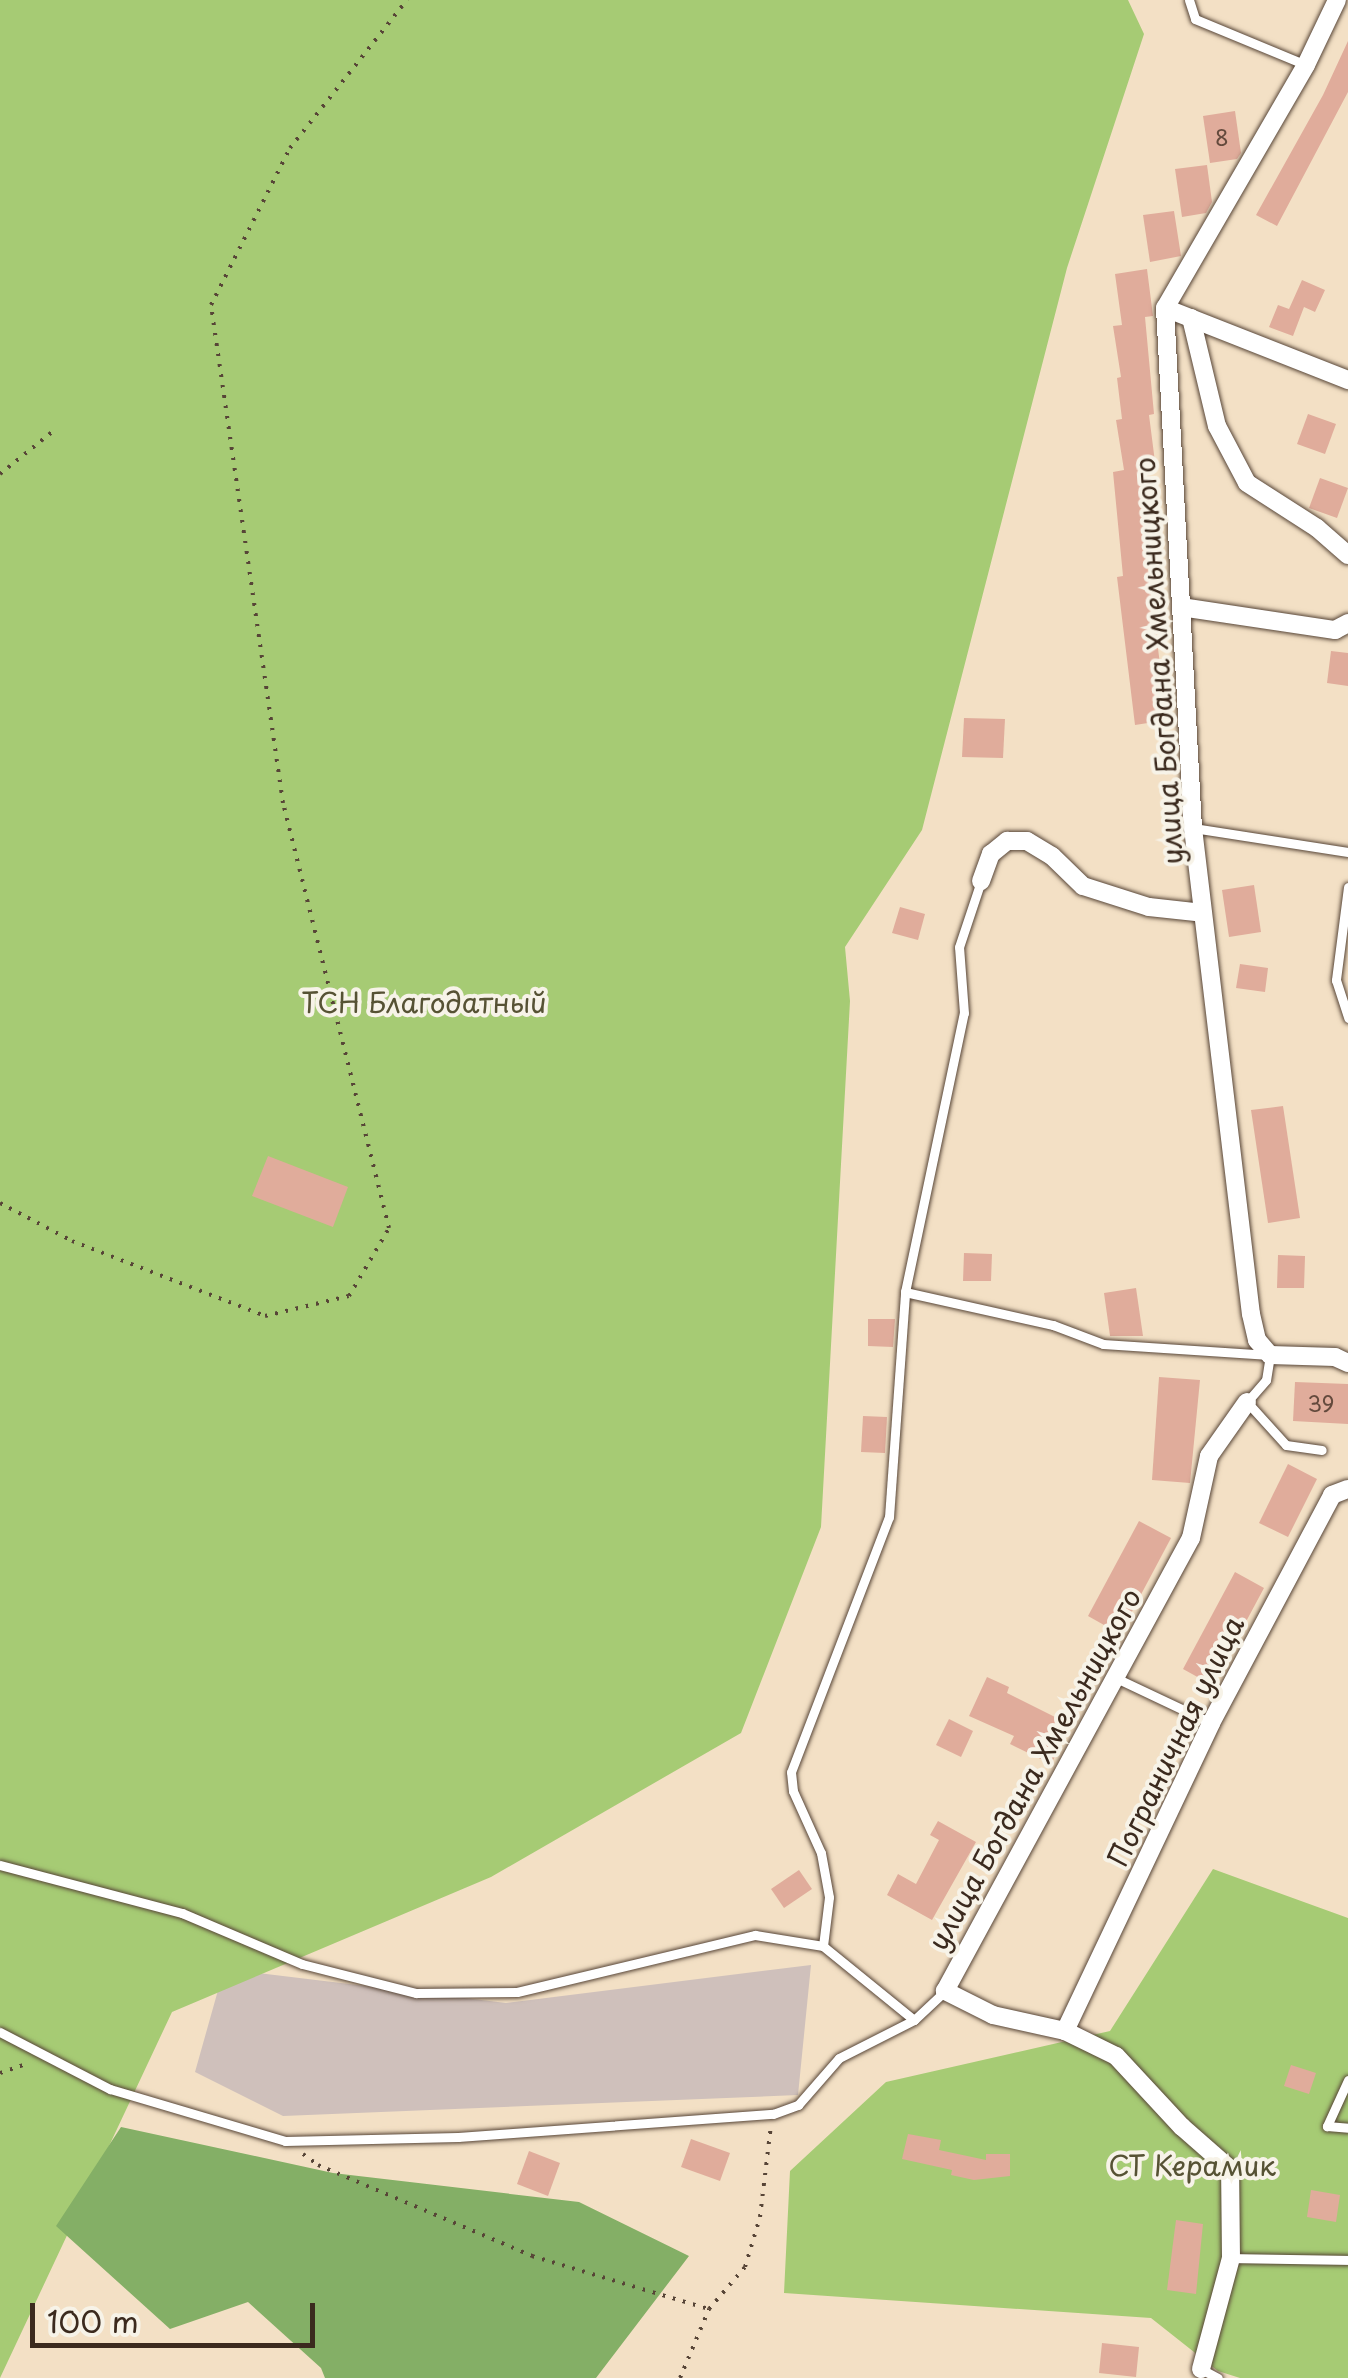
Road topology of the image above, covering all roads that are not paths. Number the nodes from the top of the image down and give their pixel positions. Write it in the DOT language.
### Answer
graph roads {
  1 [pos="1190,0"];
  2 [pos="1336,0"];
  3 [pos="1306,64"];
  4 [pos="1165,308"];
  5 [pos="1191,318"];
  6 [pos="1348,380"];
  7 [pos="1348,556"];
  8 [pos="1181,607"];
  9 [pos="1348,622"];
  10 [pos="1193,828"];
  11 [pos="1348,852"];
  12 [pos="981,881"];
  13 [pos="1348,888"];
  14 [pos="1203,912"];
  15 [pos="1348,1018"];
  16 [pos="905,1292"];
  17 [pos="1270,1356"];
  18 [pos="1348,1363"];
  19 [pos="1247,1402"];
  20 [pos="1322,1450"];
  21 [pos="1348,1489"];
  22 [pos="1116,1678"];
  23 [pos="1210,1723"];
  24 [pos="0,1865"];
  25 [pos="823,1946"];
  26 [pos="945,1991"];
  27 [pos="914,2020"];
  28 [pos="1065,2031"];
  29 [pos="0,2032"];
  30 [pos="1348,2080"];
  31 [pos="1348,2128"];
  32 [pos="1231,2258"];
  33 [pos="1348,2260"];
  34 [pos="1200,2369"];
  35 [pos="1218,2378"];
  1 -- 3 [label="lane"];
  2 -- 3 [label="street"];
  3 -- 4 [label="street"];
  4 -- 5 [label="street"];
  4 -- 8 [label="street, улица Богдана Хмельницкого"];
  5 -- 6 [label="street"];
  5 -- 7 [label="street"];
  8 -- 9 [label="street"];
  8 -- 10 [label="street, улица Богдана Хмельницкого"];
  10 -- 11 [label="lane"];
  10 -- 14 [label="street, улица Богдана Хмельницкого"];
  12 -- 14 [label="street"];
  12 -- 16 [label="lane"];
  13 -- 15 [label="lane"];
  14 -- 17 [label="street, улица Богдана Хмельницкого"];
  16 -- 17 [label="lane"];
  16 -- 25 [label="lane"];
  17 -- 18 [label="street"];
  17 -- 19 [label="lane"];
  19 -- 20 [label="lane"];
  19 -- 22 [label="street, улица Богдана Хмельницкого"];
  21 -- 23 [label="street, Пограничная улица"];
  22 -- 23 [label="lane"];
  22 -- 26 [label="street, улица Богдана Хмельницкого"];
  23 -- 28 [label="street, Пограничная улица"];
  24 -- 25 [label="lane"];
  25 -- 27 [label="lane"];
  26 -- 27 [label="lane"];
  26 -- 28 [label="street, улица Богдана Хмельницкого"];
  27 -- 29 [label="lane"];
  28 -- 32 [label="street, улица Богдана Хмельницкого"];
  30 -- 31 [label="lane"];
  32 -- 33 [label="lane"];
  32 -- 34 [label="street, улица Богдана Хмельницкого"];
  34 -- 35 [label="lane"];
}
